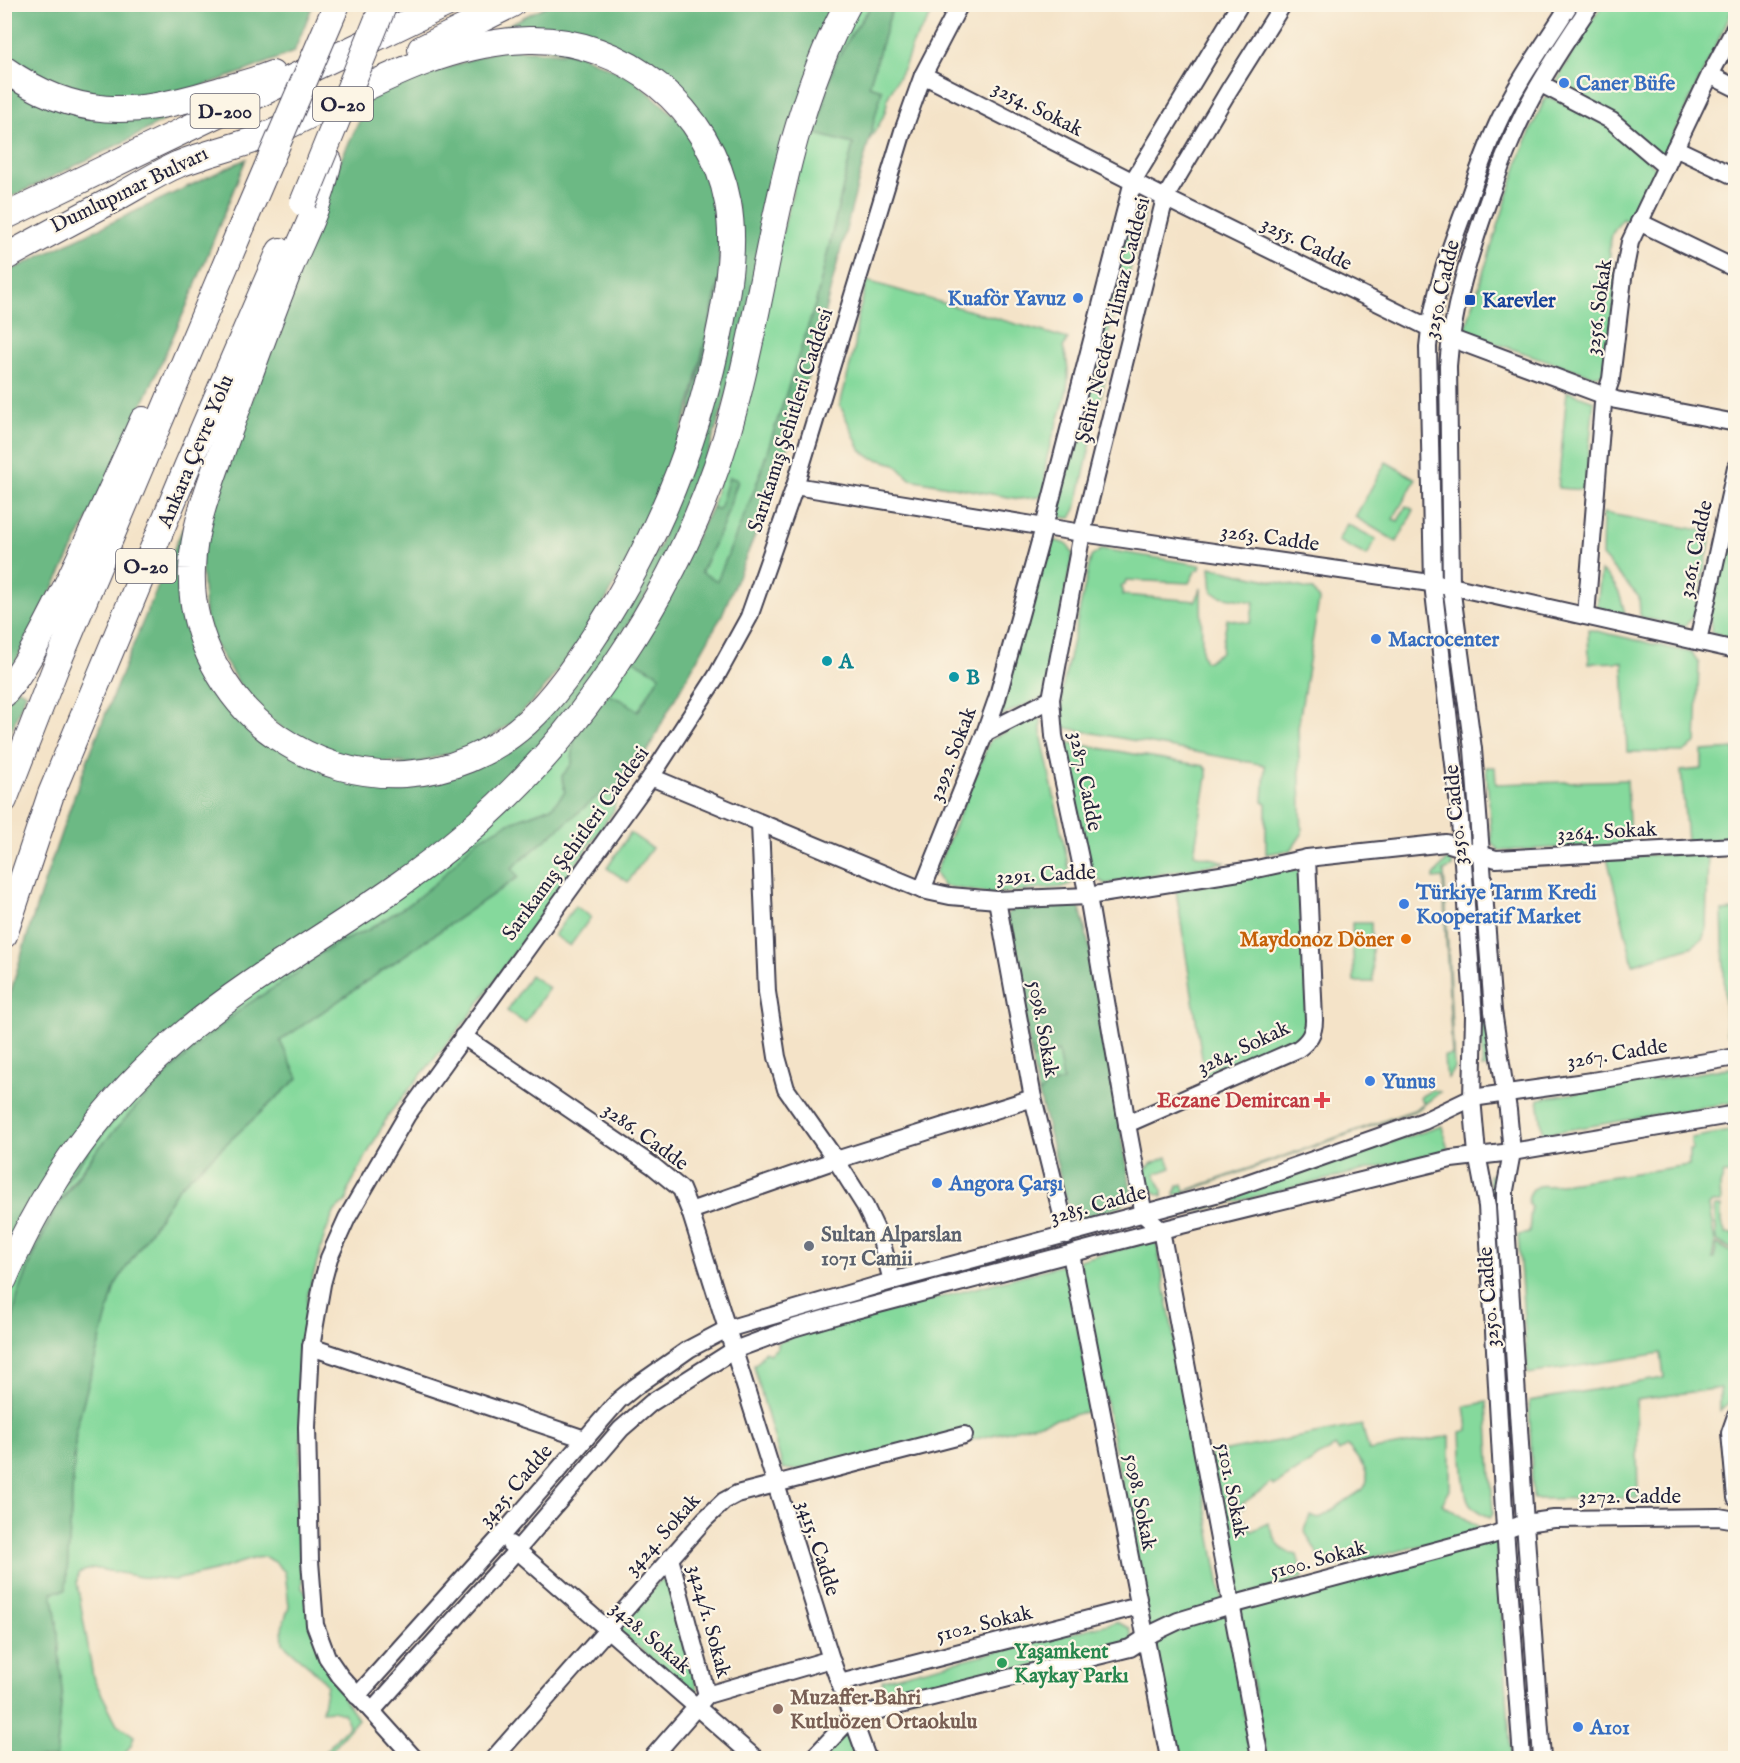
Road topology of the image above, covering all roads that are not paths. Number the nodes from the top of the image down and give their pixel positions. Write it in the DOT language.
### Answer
graph roads {
  1 [pos="330,4"];
  2 [pos="337,4"];
  3 [pos="384,4"];
  4 [pos="422,4"];
  5 [pos="446,4"];
  6 [pos="512,4"];
  7 [pos="848,4"];
  8 [pos="960,4"];
  9 [pos="1240,4"];
  10 [pos="1283,4"];
  11 [pos="1570,4"];
  12 [pos="1591,4"];
  13 [pos="1736,26"];
  14 [pos="321,38"];
  15 [pos="4,69"];
  16 [pos="923,75"];
  17 [pos="1710,75"];
  18 [pos="1540,84"];
  19 [pos="1736,88"];
  20 [pos="1675,148"];
  21 [pos="178,165"];
  22 [pos="1666,167"];
  23 [pos="1736,177"];
  24 [pos="1133,181"];
  25 [pos="1165,198"];
  26 [pos="311,200"];
  27 [pos="4,217"];
  28 [pos="1639,222"];
  29 [pos="4,248"];
  30 [pos="4,258"];
  31 [pos="227,264"];
  32 [pos="1736,269"];
  33 [pos="1429,328"];
  34 [pos="1450,338"];
  35 [pos="1605,396"];
  36 [pos="1736,423"];
  37 [pos="1736,467"];
  38 [pos="795,486"];
  39 [pos="1044,527"];
  40 [pos="1082,533"];
  41 [pos="1433,584"];
  42 [pos="1451,586"];
  43 [pos="1586,616"];
  44 [pos="1698,641"];
  45 [pos="1736,650"];
  46 [pos="4,694"];
  47 [pos="1051,699"];
  48 [pos="986,733"];
  49 [pos="651,777"];
  50 [pos="4,800"];
  51 [pos="760,823"];
  52 [pos="1736,846"];
  53 [pos="1462,847"];
  54 [pos="1482,854"];
  55 [pos="1307,858"];
  56 [pos="922,890"];
  57 [pos="1088,896"];
  58 [pos="997,900"];
  59 [pos="4,935"];
  60 [pos="463,1036"];
  61 [pos="1736,1057"];
  62 [pos="1506,1092"];
  63 [pos="1034,1098"];
  64 [pos="1472,1098"];
  65 [pos="1736,1114"];
  66 [pos="1127,1124"];
  67 [pos="1512,1152"];
  68 [pos="1477,1154"];
  69 [pos="836,1160"];
  70 [pos="690,1211"];
  71 [pos="1144,1215"];
  72 [pos="1161,1230"];
  73 [pos="1067,1235"];
  74 [pos="1071,1254"];
  75 [pos="4,1279"];
  76 [pos="892,1281"];
  77 [pos="727,1329"];
  78 [pos="311,1347"];
  79 [pos="734,1350"];
  80 [pos="1736,1416"];
  81 [pos="964,1435"];
  82 [pos="585,1438"];
  83 [pos="775,1483"];
  84 [pos="1736,1498"];
  85 [pos="1736,1520"];
  86 [pos="1525,1523"];
  87 [pos="1505,1529"];
  88 [pos="501,1536"];
  89 [pos="517,1550"];
  90 [pos="670,1558"];
  91 [pos="1231,1605"];
  92 [pos="1139,1606"];
  93 [pos="608,1628"];
  94 [pos="1145,1639"];
  95 [pos="831,1659"];
  96 [pos="840,1683"];
  97 [pos="357,1696"];
  98 [pos="702,1701"];
  99 [pos="372,1711"];
  100 [pos="852,1717"];
  101 [pos="414,1758"];
  102 [pos="494,1758"];
  103 [pos="652,1758"];
  104 [pos="755,1758"];
  105 [pos="813,1758"];
  106 [pos="867,1758"];
  107 [pos="1169,1758"];
  108 [pos="1260,1758"];
  109 [pos="1522,1758"];
  110 [pos="1542,1758"];
  1 -- 14 [label="highway, bridge"];
  2 -- 14 [label="highway, Ankara Çevre Yolu / O-20, bridge"];
  3 -- 26 [label="highway, Ankara Çevre Yolu / O-20, bridge"];
  4 -- 15 [label="highway"];
  5 -- 27 [label="highway, Dumlupınar Bulvarı / D-200"];
  6 -- 21 [label="highway, Dumlupınar Bulvarı / D-200"];
  7 -- 75 [label="highway"];
  8 -- 16 [label="street, Sarıkamış Şehitleri Caddesi"];
  9 -- 24 [label="street, Şehit Necdet Yılmaz Caddesi"];
  10 -- 25 [label="street, Şehit Necdet Yılmaz Caddesi"];
  11 -- 33 [label="street, 3250. Cadde"];
  12 -- 18 [label="street, 3250. Cadde"];
  13 -- 17 [label="street, 3256. Sokak"];
  14 -- 31 [label="highway, Ankara Çevre Yolu / O-20, bridge"];
  16 -- 24 [label="street, 3254. Sokak"];
  16 -- 38 [label="street, Sarıkamış Şehitleri Caddesi"];
  17 -- 19 [label="street"];
  17 -- 20 [label="street, 3256. Sokak"];
  18 -- 22 [label="street"];
  18 -- 34 [label="street, 3250. Cadde"];
  20 -- 22 [label="street, 3256. Sokak"];
  20 -- 23 [label="street"];
  21 -- 26 [label="highway"];
  21 -- 29 [label="highway, Dumlupınar Bulvarı / D-200"];
  21 -- 30 [label="highway"];
  22 -- 28 [label="street, 3256. Sokak"];
  24 -- 25 [label="street, 3254. Sokak"];
  24 -- 39 [label="street, Şehit Necdet Yılmaz Caddesi"];
  25 -- 33 [label="street, 3255. Cadde"];
  25 -- 40 [label="street, Şehit Necdet Yılmaz Caddesi"];
  26 -- 59 [label="highway, Ankara Çevre Yolu / O-20"];
  28 -- 32 [label="street"];
  28 -- 35 [label="street, 3256. Sokak"];
  31 -- 46 [label="highway"];
  31 -- 50 [label="highway, Ankara Çevre Yolu / O-20"];
  33 -- 34 [label="street, 3255. Cadde"];
  33 -- 41 [label="street, 3250. Cadde"];
  34 -- 35 [label="street, 3255. Cadde"];
  34 -- 42 [label="street, 3250. Cadde"];
  35 -- 36 [label="street, 3255. Cadde"];
  35 -- 43 [label="street, 3256. Sokak"];
  37 -- 44 [label="street, 3261. Cadde"];
  38 -- 39 [label="street, 3263. Cadde"];
  38 -- 49 [label="street, Sarıkamış Şehitleri Caddesi"];
  39 -- 40 [label="street, 3263. Cadde"];
  39 -- 48 [label="street, 3292. Sokak"];
  40 -- 41 [label="street, 3263. Cadde"];
  40 -- 47 [label="street, 3287. Cadde"];
  41 -- 42 [label="street, 3263. Cadde"];
  41 -- 53 [label="street, 3250. Cadde"];
  42 -- 43 [label="street, 3263. Cadde"];
  42 -- 54 [label="street, 3250. Cadde"];
  43 -- 44 [label="street, 3263. Cadde"];
  44 -- 45 [label="street, 3263. Cadde"];
  47 -- 48 [label="street"];
  47 -- 57 [label="street, 3287. Cadde"];
  48 -- 56 [label="street, 3292. Sokak"];
  49 -- 51 [label="street, 3291. Cadde"];
  49 -- 60 [label="street, Sarıkamış Şehitleri Caddesi"];
  51 -- 56 [label="street, 3291. Cadde"];
  51 -- 69 [label="street"];
  52 -- 54 [label="street, 3264. Sokak"];
  53 -- 54 [label="street, 3264. Sokak"];
  53 -- 55 [label="street, 3291. Cadde"];
  53 -- 64 [label="street, 3250. Cadde"];
  54 -- 62 [label="street, 3250. Cadde"];
  55 -- 57 [label="street, 3291. Cadde"];
  55 -- 66 [label="street, 3284. Sokak"];
  56 -- 58 [label="street, 3291. Cadde"];
  57 -- 58 [label="street, 3291. Cadde"];
  57 -- 66 [label="street, 3287. Cadde"];
  58 -- 63 [label="street, 5098. Sokak"];
  60 -- 70 [label="street, 3286. Cadde"];
  60 -- 78 [label="street, Sarıkamış Şehitleri Caddesi"];
  61 -- 62 [label="street, 3267. Cadde"];
  62 -- 64 [label="street, 3267. Cadde"];
  62 -- 67 [label="street, 3250. Cadde"];
  63 -- 69 [label="street"];
  63 -- 73 [label="street, 5098. Sokak"];
  64 -- 68 [label="street, 3250. Cadde"];
  64 -- 71 [label="street, 3285. Cadde"];
  65 -- 67 [label="street"];
  66 -- 71 [label="street, 3287. Cadde"];
  67 -- 68 [label="street, 3285. Cadde"];
  67 -- 86 [label="street, 3250. Cadde"];
  68 -- 72 [label="street, 3285. Cadde"];
  68 -- 87 [label="street, 3250. Cadde"];
  69 -- 70 [label="street"];
  69 -- 76 [label="street"];
  70 -- 77 [label="street, 3286. Cadde"];
  71 -- 72 [label="street"];
  71 -- 73 [label="street, 3285. Cadde"];
  72 -- 74 [label="street, 3285. Cadde"];
  72 -- 91 [label="street, 5101. Sokak"];
  73 -- 76 [label="street, 3285. Cadde"];
  74 -- 79 [label="street, 3285. Cadde"];
  74 -- 92 [label="street, 5098. Sokak"];
  76 -- 77 [label="street, 3285. Cadde"];
  77 -- 79 [label="street, 3415. Cadde"];
  77 -- 82 [label="street, 3425. Cadde"];
  78 -- 82 [label="street"];
  78 -- 97 [label="street, Sarıkamış Şehitleri Caddesi"];
  79 -- 83 [label="street, 3415. Cadde"];
  79 -- 89 [label="street, 3425. Cadde"];
  80 -- 84 [label="street"];
  81 -- 83 [label="street, 3424. Sokak"];
  82 -- 88 [label="street, 3425. Cadde"];
  83 -- 90 [label="street, 3424. Sokak"];
  83 -- 95 [label="street, 3415. Cadde"];
  85 -- 86 [label="street, 3272. Cadde"];
  86 -- 87 [label="street, 3272. Cadde"];
  86 -- 110 [label="street, 3250. Cadde"];
  87 -- 91 [label="street, 5100. Sokak"];
  87 -- 109 [label="street, 3250. Cadde"];
  88 -- 89 [label="street, 3428. Sokak"];
  88 -- 97 [label="street, 3425. Cadde"];
  89 -- 93 [label="street, 3428. Sokak"];
  89 -- 99 [label="street, 3425. Cadde"];
  90 -- 93 [label="street, 3424. Sokak"];
  90 -- 98 [label="street, 3424/1. Sokak"];
  91 -- 94 [label="street, 5100. Sokak"];
  91 -- 108 [label="street, 5101. Sokak"];
  92 -- 94 [label="street, 5098. Sokak"];
  92 -- 96 [label="street, 5102. Sokak"];
  93 -- 98 [label="street, 3428. Sokak"];
  93 -- 102 [label="street, 3424. Sokak"];
  94 -- 100 [label="street, 5100. Sokak"];
  94 -- 107 [label="street, 5098. Sokak"];
  95 -- 96 [label="street, 3415. Cadde"];
  95 -- 98 [label="street"];
  96 -- 100 [label="street, 3415. Cadde"];
  97 -- 99 [label="street, Sarıkamış Şehitleri Caddesi"];
  98 -- 103 [label="street"];
  98 -- 104 [label="street, 3428. Sokak"];
  99 -- 101 [label="street, Sarıkamış Şehitleri Caddesi"];
  100 -- 105 [label="street"];
  100 -- 106 [label="street, 3415. Cadde"];
}
